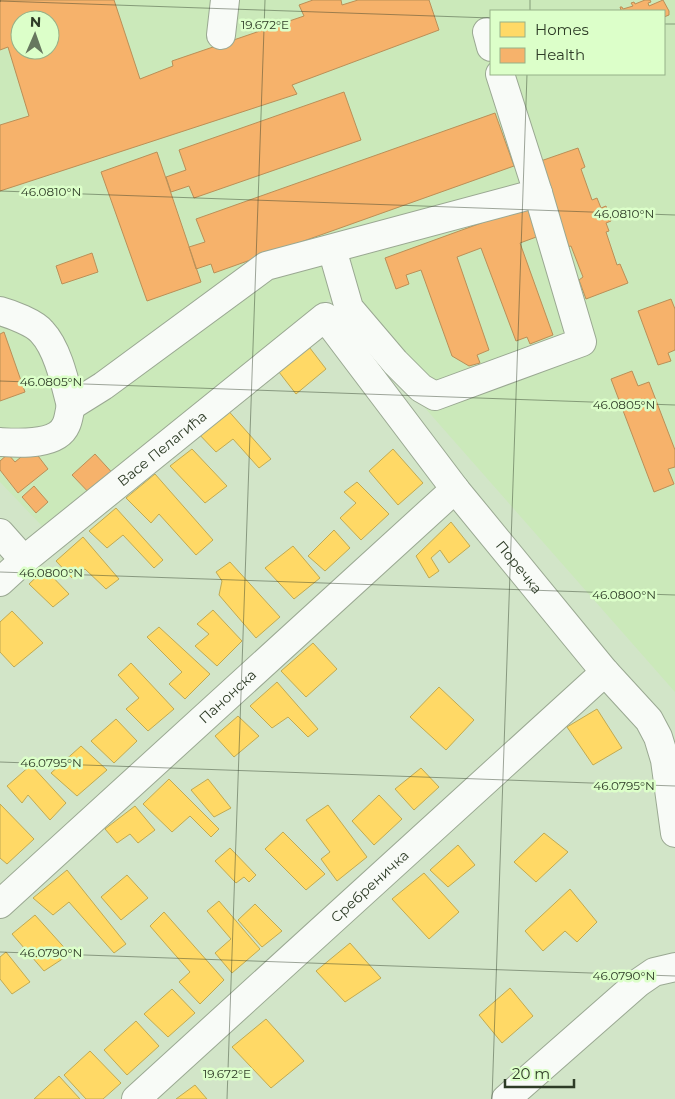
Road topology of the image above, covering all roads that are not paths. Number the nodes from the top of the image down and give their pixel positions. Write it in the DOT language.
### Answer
graph roads {
  1 [pos="225,0"];
  2 [pos="221,35"];
  3 [pos="500,75"];
  4 [pos="538,193"];
  5 [pos="332,249"];
  6 [pos="0,311"];
  7 [pos="325,316"];
  8 [pos="71,406"];
  9 [pos="0,442"];
  10 [pos="455,489"];
  11 [pos="0,533"];
  12 [pos="24,560"];
  13 [pos="0,582"];
  14 [pos="604,672"];
  15 [pos="675,833"];
  16 [pos="0,904"];
  17 [pos="675,967"];
  18 [pos="136,1099"];
  19 [pos="506,1099"];
  1 -- 2 [label="street"];
  3 -- 4 [label="street"];
  4 -- 5 [label="street"];
  4 -- 5 [label="street"];
  5 -- 8 [label="street"];
  6 -- 8 [label="street"];
  7 -- 10 [label="street, Поречка"];
  7 -- 12 [label="street, Васе Пелагића"];
  8 -- 9 [label="street"];
  10 -- 14 [label="street, Поречка"];
  10 -- 16 [label="street, Панонска"];
  11 -- 12 [label="street"];
  12 -- 13 [label="street, Васе Пелагића"];
  14 -- 15 [label="street, Поречка"];
  14 -- 18 [label="street, Сребреничка"];
  17 -- 19 [label="street"];
}
